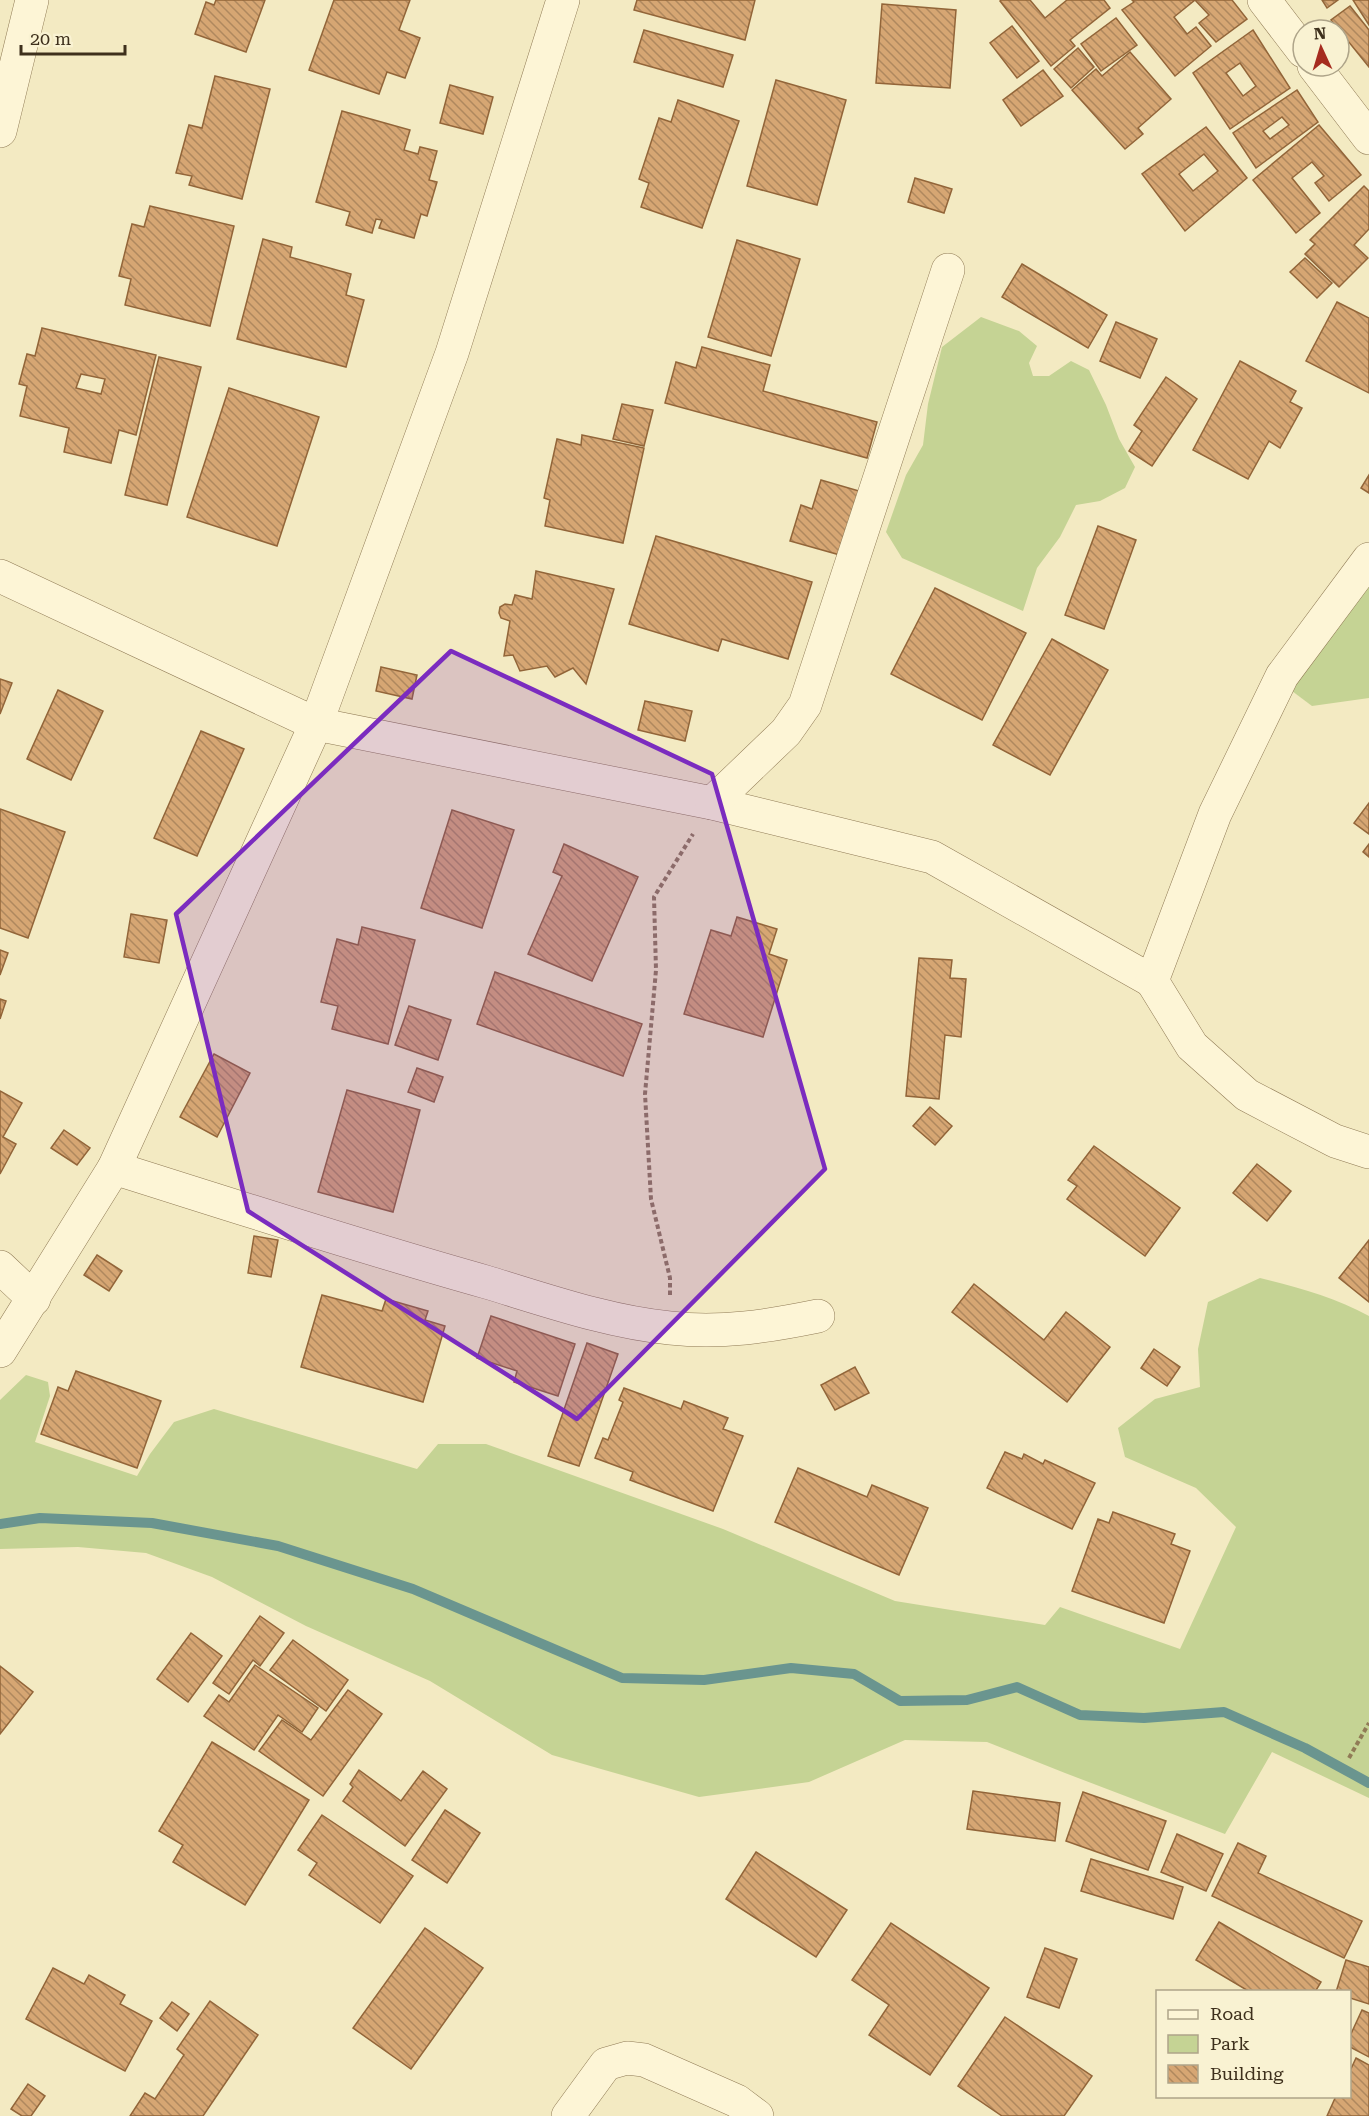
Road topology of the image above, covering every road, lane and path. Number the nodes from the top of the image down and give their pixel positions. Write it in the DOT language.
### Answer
graph roads {
  1 [pos="32,0"];
  2 [pos="563,0"];
  3 [pos="1264,0"];
  4 [pos="1291,35"];
  5 [pos="1323,78"];
  6 [pos="0,131"];
  7 [pos="1369,138"];
  8 [pos="948,270"];
  9 [pos="1369,559"];
  10 [pos="0,576"];
  11 [pos="316,724"];
  12 [pos="712,803"];
  13 [pos="1152,981"];
  14 [pos="1369,1152"];
  15 [pos="114,1168"];
  16 [pos="0,1267"];
  17 [pos="34,1299"];
  18 [pos="819,1316"];
  19 [pos="670,1328"];
  20 [pos="0,1352"];
  21 [pos="1369,1723"];
  22 [pos="1349,1758"];
  23 [pos="568,2116"];
  24 [pos="757,2116"];
  1 -- 6 [label="street"];
  2 -- 11 [label="street"];
  3 -- 4 [label="street"];
  5 -- 7 [label="street"];
  8 -- 12 [label="street"];
  9 -- 13 [label="street"];
  10 -- 11 [label="street"];
  11 -- 12 [label="street"];
  11 -- 15 [label="street"];
  12 -- 13 [label="street"];
  12 -- 19 [label="path"];
  13 -- 14 [label="street"];
  15 -- 17 [label="street"];
  15 -- 19 [label="street"];
  16 -- 17 [label="street"];
  17 -- 20 [label="street"];
  18 -- 19 [label="street"];
  21 -- 22 [label="path"];
  23 -- 24 [label="street"];
}
